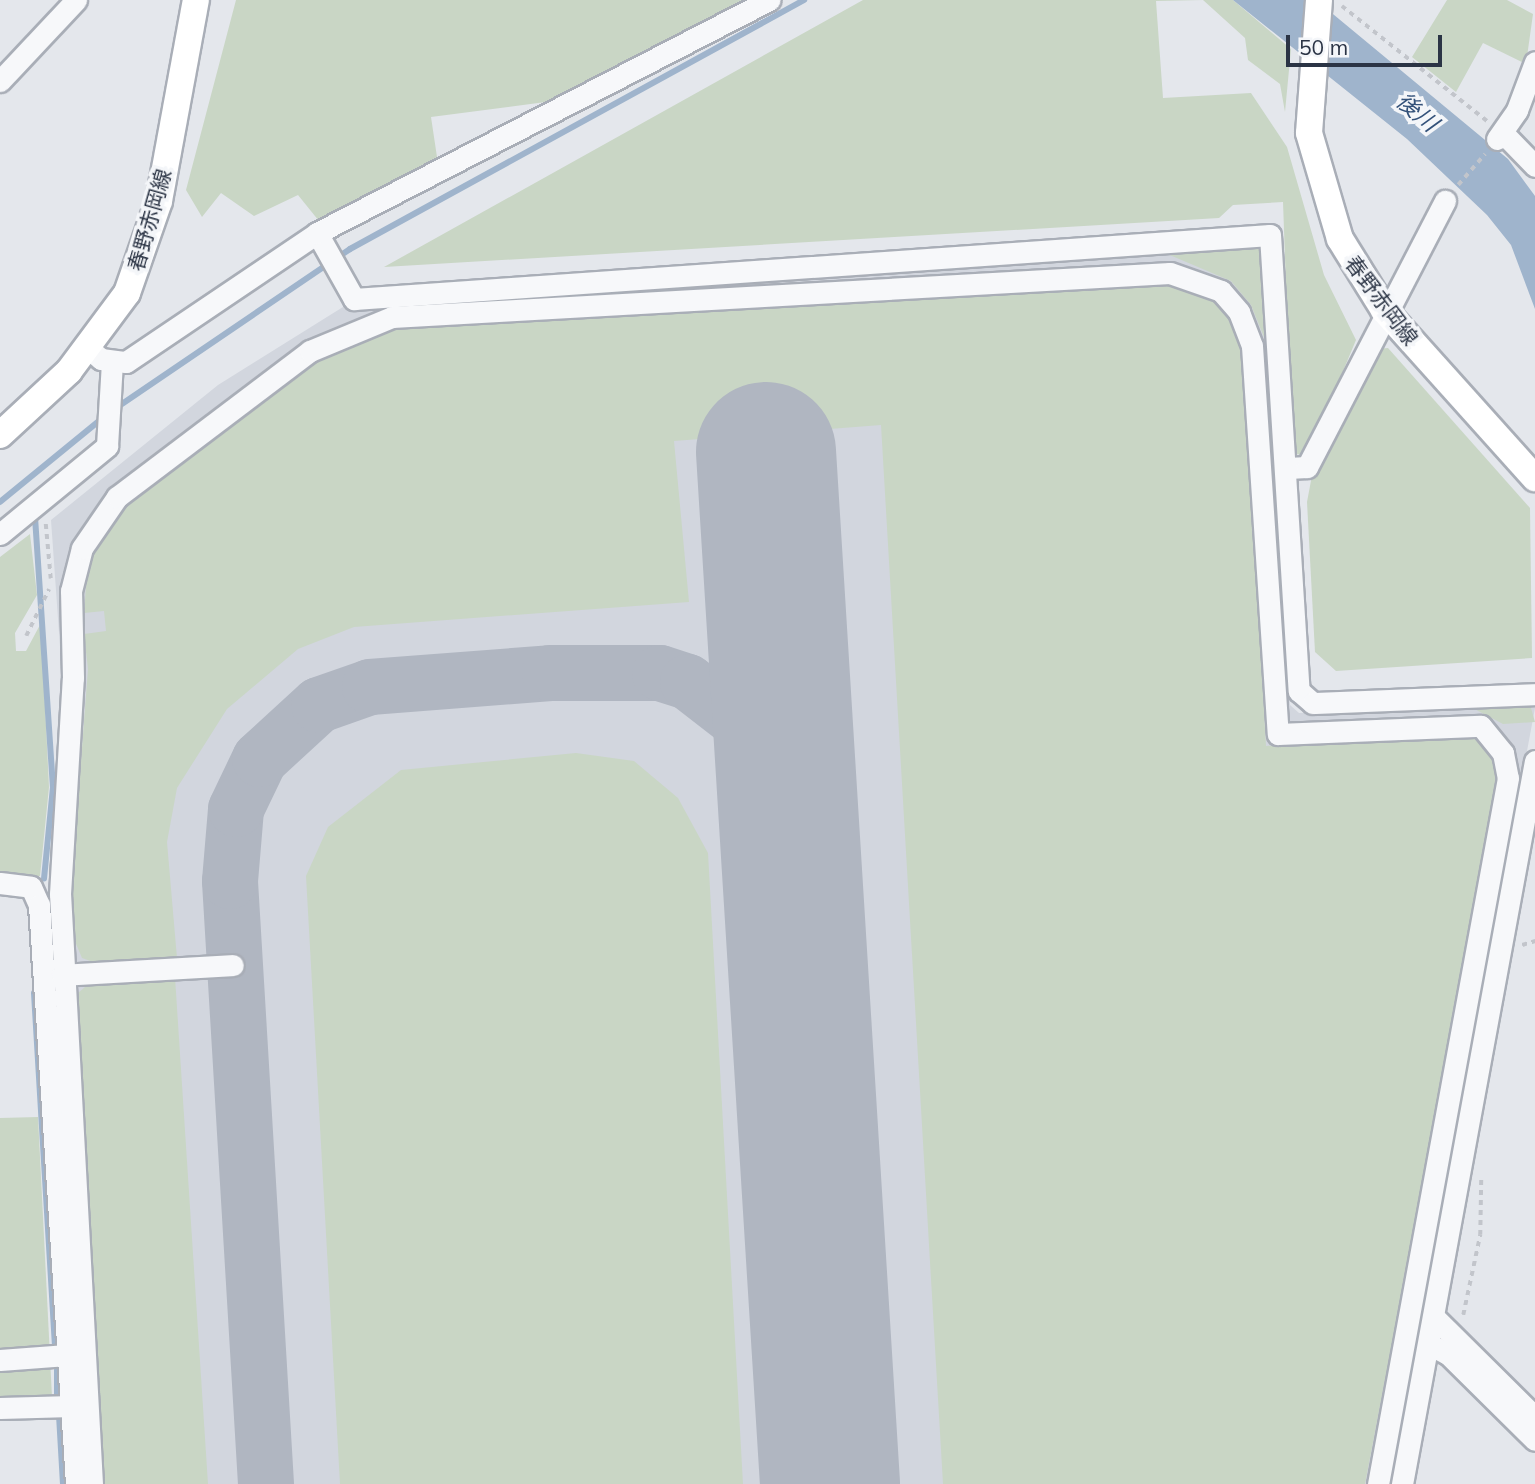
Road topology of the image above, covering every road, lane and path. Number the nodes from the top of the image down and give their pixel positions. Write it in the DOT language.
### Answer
graph roads {
  1 [pos="76,0"];
  2 [pos="196,0"];
  3 [pos="769,0"];
  4 [pos="1319,0"];
  5 [pos="1334,0"];
  6 [pos="1535,62"];
  7 [pos="0,81"];
  8 [pos="1500,136"];
  9 [pos="1535,166"];
  10 [pos="1445,201"];
  11 [pos="321,239"];
  12 [pos="1384,310"];
  13 [pos="88,348"];
  14 [pos="112,363"];
  15 [pos="0,435"];
  16 [pos="1288,468"];
  17 [pos="1535,478"];
  18 [pos="44,497"];
  19 [pos="0,534"];
  20 [pos="26,636"];
  21 [pos="1535,694"];
  22 [pos="1535,761"];
  23 [pos="0,883"];
  24 [pos="1524,946"];
  25 [pos="1518,953"];
  26 [pos="233,965"];
  27 [pos="62,975"];
  28 [pos="1482,1173"];
  29 [pos="1434,1317"];
  30 [pos="1458,1339"];
  31 [pos="1429,1344"];
  32 [pos="67,1355"];
  33 [pos="0,1360"];
  34 [pos="72,1406"];
  35 [pos="0,1408"];
  36 [pos="1535,1417"];
  37 [pos="1535,1440"];
  38 [pos="76,1484"];
  39 [pos="92,1484"];
  40 [pos="1378,1484"];
  41 [pos="1402,1484"];
  1 -- 7 [label="street"];
  2 -- 13 [label="main road, 春野赤岡線"];
  3 -- 11 [label="street"];
  4 -- 12 [label="main road, 春野赤岡線"];
  5 -- 8 [label="path"];
  6 -- 8 [label="street"];
  8 -- 9 [label="street"];
  8 -- 10 [label="path"];
  10 -- 12 [label="street"];
  11 -- 14 [label="street"];
  11 -- 16 [label="street"];
  12 -- 16 [label="street"];
  12 -- 17 [label="main road, 春野赤岡線"];
  13 -- 14 [label="street"];
  13 -- 15 [label="main road, 春野赤岡線"];
  14 -- 18 [label="street"];
  16 -- 21 [label="street"];
  18 -- 19 [label="street"];
  18 -- 20 [label="path"];
  22 -- 29 [label="street"];
  23 -- 32 [label="street"];
  24 -- 25 [label="path"];
  26 -- 27 [label="street"];
  27 -- 39 [label="street"];
  27 -- 40 [label="street"];
  28 -- 30 [label="path"];
  29 -- 30 [label="street"];
  29 -- 31 [label="street"];
  30 -- 36 [label="street"];
  31 -- 37 [label="street"];
  31 -- 41 [label="street"];
  32 -- 33 [label="street"];
  32 -- 34 [label="street"];
  34 -- 35 [label="street"];
  34 -- 38 [label="street"];
}
